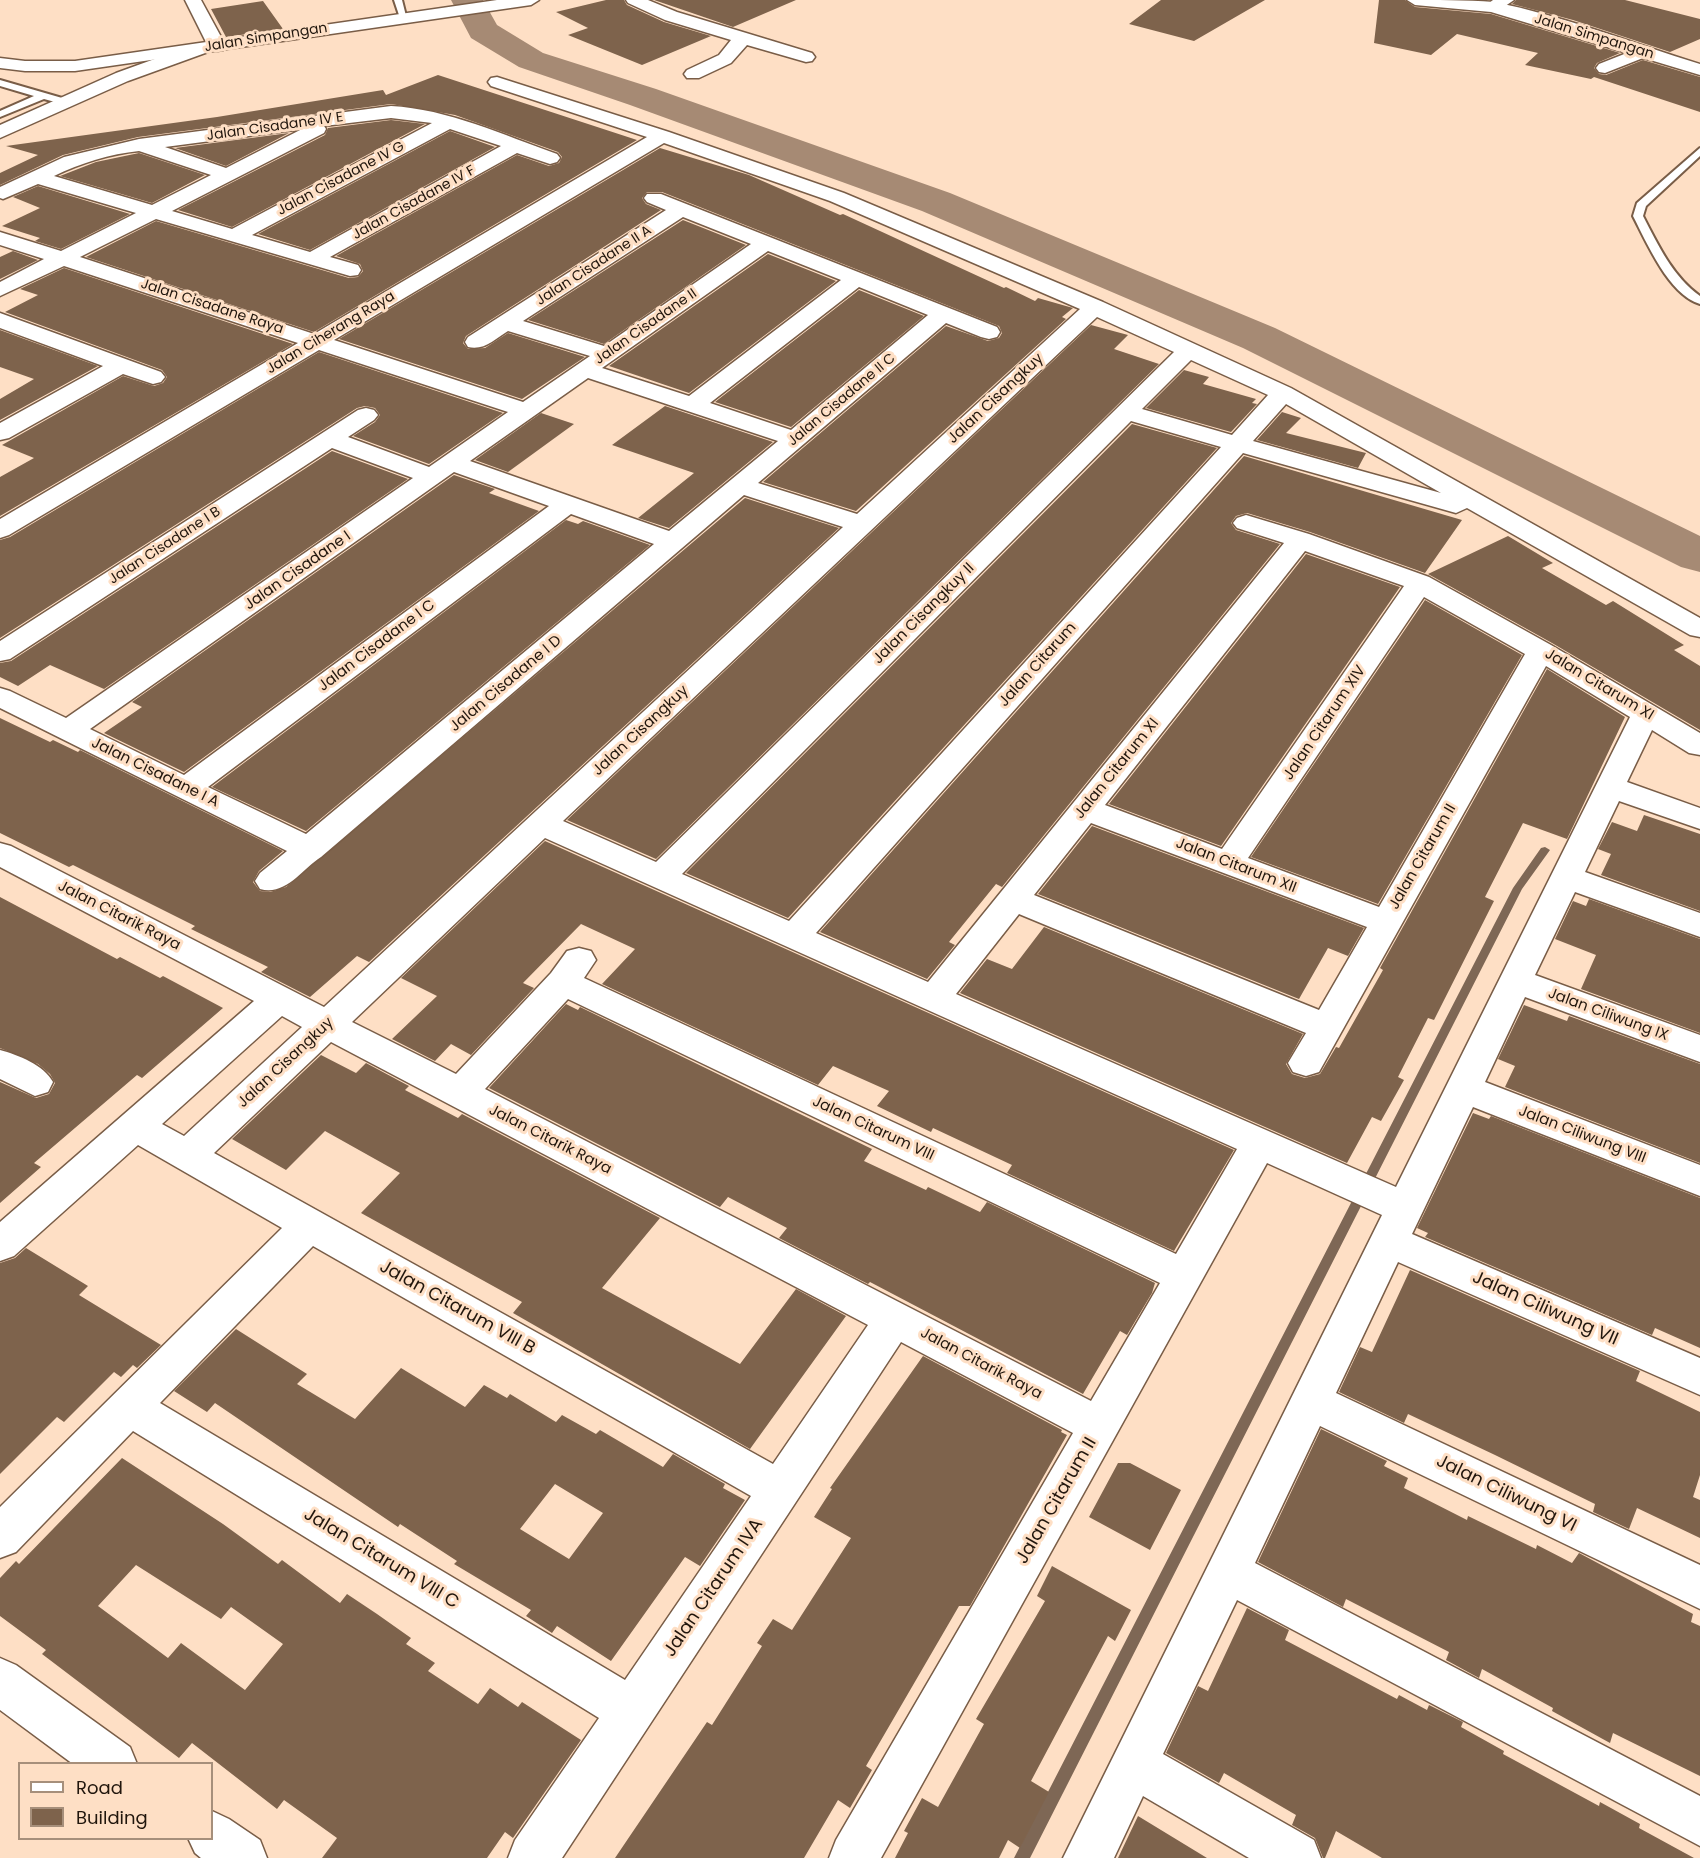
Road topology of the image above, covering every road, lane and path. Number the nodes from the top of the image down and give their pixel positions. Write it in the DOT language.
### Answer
graph roads {
  1 [pos="193,0"];
  2 [pos="398,0"];
  3 [pos="531,0"];
  4 [pos="634,0"];
  5 [pos="1415,0"];
  6 [pos="1499,4"];
  7 [pos="410,17"];
  8 [pos="745,38"];
  9 [pos="209,47"];
  10 [pos="1642,52"];
  11 [pos="807,57"];
  12 [pos="0,63"];
  13 [pos="1605,68"];
  14 [pos="1700,70"];
  15 [pos="693,74"];
  16 [pos="497,82"];
  17 [pos="0,83"];
  18 [pos="43,96"];
  19 [pos="66,102"];
  20 [pos="0,114"];
  21 [pos="338,118"];
  22 [pos="447,123"];
  23 [pos="0,132"];
  24 [pos="662,136"];
  25 [pos="139,145"];
  26 [pos="515,146"];
  27 [pos="1700,152"];
  28 [pos="550,158"];
  29 [pos="229,175"];
  30 [pos="36,177"];
  31 [pos="3,194"];
  32 [pos="654,198"];
  33 [pos="682,209"];
  34 [pos="155,212"];
  35 [pos="234,236"];
  36 [pos="0,237"];
  37 [pos="766,243"];
  38 [pos="63,258"];
  39 [pos="312,259"];
  40 [pos="350,270"];
  41 [pos="855,279"];
  42 [pos="0,290"];
  43 [pos="1700,302"];
  44 [pos="1095,308"];
  45 [pos="943,314"];
  46 [pos="0,320"];
  47 [pos="505,323"];
  48 [pos="989,332"];
  49 [pos="317,342"];
  50 [pos="476,342"];
  51 [pos="1188,350"];
  52 [pos="608,354"];
  53 [pos="122,365"];
  54 [pos="585,370"];
  55 [pos="153,377"];
  56 [pos="1283,393"];
  57 [pos="693,405"];
  58 [pos="527,411"];
  59 [pos="1125,412"];
  60 [pos="366,416"];
  61 [pos="0,433"];
  62 [pos="330,439"];
  63 [pos="796,439"];
  64 [pos="1238,443"];
  65 [pos="443,470"];
  66 [pos="740,486"];
  67 [pos="568,504"];
  68 [pos="1507,519"];
  69 [pos="1246,523"];
  70 [pos="861,524"];
  71 [pos="0,530"];
  72 [pos="1300,540"];
  73 [pos="674,542"];
  74 [pos="1420,583"];
  75 [pos="1700,629"];
  76 [pos="1541,651"];
  77 [pos="0,653"];
  78 [pos="0,697"];
  79 [pos="1646,714"];
  80 [pos="69,730"];
  81 [pos="1700,746"];
  82 [pos="186,788"];
  83 [pos="1610,788"];
  84 [pos="1085,809"];
  85 [pos="1700,819"];
  86 [pos="541,824"];
  87 [pos="310,849"];
  88 [pos="0,854"];
  89 [pos="1230,863"];
  90 [pos="660,877"];
  91 [pos="1566,878"];
  92 [pos="271,881"];
  93 [pos="1014,899"];
  94 [pos="1386,922"];
  95 [pos="1700,925"];
  96 [pos="793,937"];
  97 [pos="1516,981"];
  98 [pos="279,999"];
  99 [pos="933,999"];
  100 [pos="327,1025"];
  101 [pos="1326,1027"];
  102 [pos="1700,1049"];
  103 [pos="0,1063"];
  104 [pos="1306,1064"];
  105 [pos="35,1082"];
  106 [pos="1463,1088"];
  107 [pos="460,1093"];
  108 [pos="135,1126"];
  109 [pos="1259,1144"];
  110 [pos="187,1156"];
  111 [pos="1700,1181"];
  112 [pos="1393,1216"];
  113 [pos="309,1225"];
  114 [pos="0,1245"];
  115 [pos="1184,1276"];
  116 [pos="894,1319"];
  117 [pos="1700,1377"];
  118 [pos="1311,1401"];
  119 [pos="129,1407"];
  120 [pos="1100,1426"];
  121 [pos="780,1490"];
  122 [pos="0,1537"];
  123 [pos="1228,1572"];
  124 [pos="1700,1588"];
  125 [pos="0,1681"];
  126 [pos="632,1711"];
  127 [pos="110,1762"];
  128 [pos="1134,1764"];
  129 [pos="1700,1822"];
  130 [pos="213,1837"];
  131 [pos="242,1858"];
  132 [pos="533,1858"];
  133 [pos="855,1858"];
  134 [pos="1088,1858"];
  135 [pos="1296,1858"];
  1 -- 9 [label="street"];
  2 -- 7 [label="lane"];
  3 -- 7 [label="street, Jalan Simpangan"];
  4 -- 8 [label="street"];
  5 -- 6 [label="street, Jalan Simpangan"];
  6 -- 10 [label="street, Jalan Simpangan"];
  7 -- 9 [label="street, Jalan Simpangan"];
  8 -- 11 [label="street"];
  8 -- 15 [label="street"];
  9 -- 12 [label="street, Jalan Simpangan"];
  9 -- 19 [label="street"];
  10 -- 13 [label="street"];
  10 -- 14 [label="street, Jalan Simpangan"];
  16 -- 24 [label="street"];
  17 -- 18 [label="lane"];
  18 -- 19 [label="lane"];
  18 -- 20 [label="lane"];
  19 -- 23 [label="street"];
  21 -- 22 [label="street, Jalan Cisadane IV E"];
  21 -- 25 [label="street, Jalan Cisadane IV E"];
  21 -- 29 [label="street"];
  22 -- 26 [label="street, Jalan Cisadane IV E"];
  22 -- 35 [label="street, Jalan Cisadane IV G"];
  24 -- 44 [label="street"];
  24 -- 49 [label="street, Jalan Ciherang Raya"];
  25 -- 29 [label="street"];
  25 -- 30 [label="street, Jalan Cisadane IV E"];
  26 -- 28 [label="street, Jalan Cisadane IV E"];
  26 -- 39 [label="street, Jalan Cisadane IV F"];
  27 -- 43 [label="lane"];
  29 -- 34 [label="street"];
  30 -- 31 [label="street, Jalan Cisadane IV E"];
  30 -- 34 [label="street"];
  32 -- 33 [label="street"];
  33 -- 37 [label="street"];
  33 -- 47 [label="street, Jalan Cisadane II A"];
  34 -- 35 [label="street"];
  34 -- 38 [label="street"];
  35 -- 39 [label="street"];
  36 -- 38 [label="street, Jalan Cisadane Raya"];
  37 -- 41 [label="street"];
  37 -- 52 [label="street, Jalan Cisadane II"];
  38 -- 42 [label="street"];
  38 -- 49 [label="street, Jalan Cisadane Raya"];
  39 -- 40 [label="street"];
  41 -- 45 [label="street"];
  41 -- 57 [label="street"];
  44 -- 51 [label="street"];
  44 -- 70 [label="street, Jalan Cisangkuy"];
  45 -- 48 [label="street"];
  45 -- 63 [label="street, Jalan Cisadane II C"];
  46 -- 53 [label="street"];
  47 -- 50 [label="street, Jalan Cisadane II A"];
  47 -- 52 [label="street"];
  49 -- 58 [label="street, Jalan Cisadane Raya"];
  49 -- 71 [label="street, Jalan Ciherang Raya"];
  51 -- 56 [label="street"];
  51 -- 59 [label="street, Jalan Cisangkuy II"];
  52 -- 54 [label="street, Jalan Cisadane II"];
  53 -- 55 [label="street"];
  53 -- 61 [label="street"];
  54 -- 57 [label="street"];
  54 -- 58 [label="street, Jalan Cisadane II"];
  56 -- 64 [label="street, Jalan Citarum"];
  56 -- 68 [label="street"];
  57 -- 63 [label="street"];
  58 -- 65 [label="street, Jalan Cisadane I"];
  59 -- 64 [label="street"];
  59 -- 90 [label="street, Jalan Cisangkuy II"];
  60 -- 62 [label="street, Jalan Cisadane I B"];
  62 -- 65 [label="street"];
  62 -- 77 [label="street, Jalan Cisadane I B"];
  63 -- 66 [label="street, Jalan Cisadane II C"];
  64 -- 68 [label="street"];
  64 -- 96 [label="street, Jalan Citarum"];
  65 -- 67 [label="street"];
  65 -- 80 [label="street, Jalan Cisadane I"];
  66 -- 70 [label="street"];
  66 -- 73 [label="street, Jalan Cisadane I D"];
  67 -- 73 [label="street"];
  67 -- 82 [label="street, Jalan Cisadane I C"];
  68 -- 75 [label="street"];
  69 -- 72 [label="street, Jalan Citarum XI"];
  70 -- 86 [label="street, Jalan Cisangkuy"];
  72 -- 74 [label="street, Jalan Citarum XI"];
  72 -- 84 [label="street, Jalan Citarum XI"];
  73 -- 87 [label="street, Jalan Cisadane I D"];
  74 -- 76 [label="street, Jalan Citarum XI"];
  74 -- 89 [label="street, Jalan Citarum XIV"];
  76 -- 79 [label="street, Jalan Citarum XI"];
  76 -- 94 [label="street, Jalan Citarum II"];
  78 -- 80 [label="street, Jalan Cisadane I A"];
  79 -- 81 [label="street, Jalan Citarum XI"];
  79 -- 83 [label="street"];
  80 -- 82 [label="street, Jalan Cisadane I A"];
  82 -- 87 [label="street, Jalan Cisadane I A"];
  83 -- 85 [label="street"];
  83 -- 91 [label="street"];
  84 -- 89 [label="street, Jalan Citarum XII"];
  84 -- 93 [label="street, Jalan Citarum XI"];
  86 -- 90 [label="street, Jalan Ciliwung VII"];
  86 -- 100 [label="street, Jalan Cisangkuy"];
  87 -- 92 [label="street, Jalan Cisadane I D"];
  88 -- 98 [label="street, Jalan Citarik Raya"];
  89 -- 94 [label="street, Jalan Citarum XII"];
  90 -- 96 [label="street, Jalan Ciliwung VII"];
  91 -- 95 [label="street"];
  91 -- 97 [label="street"];
  93 -- 99 [label="street, Jalan Citarum XI"];
  93 -- 101 [label="street"];
  94 -- 101 [label="street, Jalan Citarum II"];
  96 -- 99 [label="street, Jalan Ciliwung VII"];
  97 -- 102 [label="street, Jalan Ciliwung IX"];
  97 -- 106 [label="street"];
  98 -- 100 [label="street, Jalan Citarik Raya"];
  98 -- 108 [label="street"];
  99 -- 109 [label="street, Jalan Ciliwung VII"];
  100 -- 107 [label="street, Jalan Citarik Raya"];
  100 -- 110 [label="street, Jalan Cisangkuy"];
  101 -- 104 [label="street, Jalan Citarum II"];
  103 -- 105 [label="street"];
  106 -- 111 [label="street, Jalan Ciliwung VIII"];
  106 -- 112 [label="street"];
  107 -- 115 [label="street, Jalan Citarum VIII"];
  107 -- 116 [label="street, Jalan Citarik Raya"];
  108 -- 110 [label="street, Jalan Citarum VIII B"];
  108 -- 114 [label="street"];
  109 -- 112 [label="street, Jalan Ciliwung VII"];
  109 -- 115 [label="street, Jalan Citarum II"];
  110 -- 113 [label="street, Jalan Citarum VIII B"];
  112 -- 117 [label="street, Jalan Ciliwung VII"];
  112 -- 118 [label="street"];
  113 -- 119 [label="street"];
  113 -- 121 [label="street, Jalan Citarum VIII B"];
  115 -- 120 [label="street, Jalan Citarum II"];
  116 -- 120 [label="street, Jalan Citarik Raya"];
  116 -- 121 [label="street, Jalan Citarum IVA"];
  118 -- 123 [label="street"];
  118 -- 124 [label="street, Jalan Ciliwung VI"];
  119 -- 122 [label="street"];
  119 -- 126 [label="street, Jalan Citarum VIII C"];
  120 -- 133 [label="street, Jalan Citarum II"];
  121 -- 126 [label="street, Jalan Citarum IVA"];
  123 -- 128 [label="street"];
  123 -- 129 [label="street"];
  125 -- 127 [label="street"];
  126 -- 132 [label="street, Jalan Citarum IVA"];
  128 -- 134 [label="street"];
  128 -- 135 [label="street"];
  130 -- 131 [label="street"];
}
